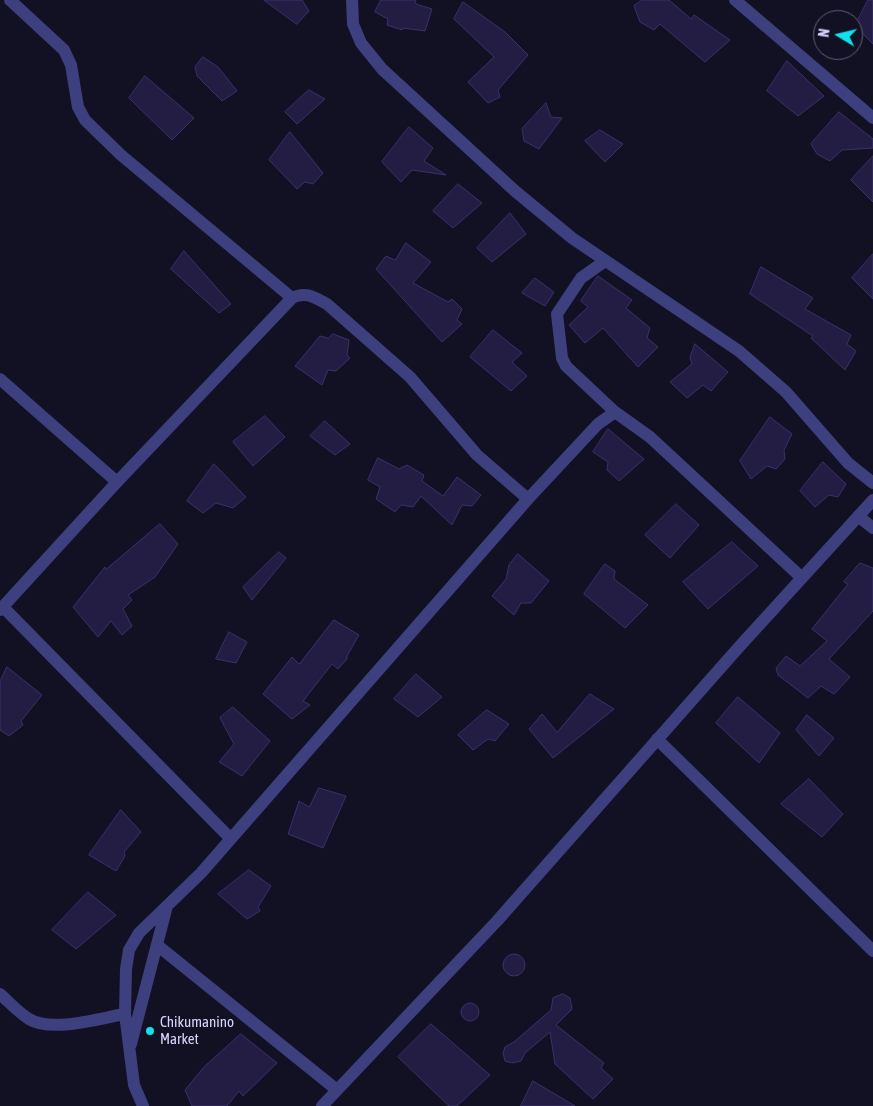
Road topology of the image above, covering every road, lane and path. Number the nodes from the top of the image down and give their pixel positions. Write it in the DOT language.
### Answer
graph roads {
  1 [pos="10,0"];
  2 [pos="352,0"];
  3 [pos="735,0"];
  4 [pos="873,118"];
  5 [pos="605,261"];
  6 [pos="292,298"];
  7 [pos="0,379"];
  8 [pos="615,412"];
  9 [pos="117,482"];
  10 [pos="873,483"];
  11 [pos="528,499"];
  12 [pos="873,500"];
  13 [pos="858,516"];
  14 [pos="873,528"];
  15 [pos="802,578"];
  16 [pos="1,609"];
  17 [pos="657,739"];
  18 [pos="231,839"];
  19 [pos="167,906"];
  20 [pos="157,945"];
  21 [pos="873,951"];
  22 [pos="0,994"];
  23 [pos="125,1014"];
  24 [pos="128,1053"];
  25 [pos="337,1090"];
  26 [pos="143,1106"];
  27 [pos="322,1106"];
  1 -- 6 [label="street"];
  2 -- 5 [label="street"];
  3 -- 4 [label="street"];
  5 -- 8 [label="street"];
  5 -- 10 [label="street"];
  6 -- 9 [label="street"];
  6 -- 11 [label="street"];
  7 -- 9 [label="street"];
  8 -- 11 [label="street"];
  8 -- 15 [label="street"];
  9 -- 16 [label="street"];
  11 -- 18 [label="street"];
  12 -- 13 [label="street"];
  13 -- 14 [label="street"];
  13 -- 15 [label="street"];
  15 -- 17 [label="street"];
  16 -- 18 [label="street"];
  17 -- 21 [label="street"];
  17 -- 25 [label="street"];
  18 -- 19 [label="street"];
  19 -- 20 [label="street"];
  19 -- 23 [label="street"];
  20 -- 24 [label="street"];
  20 -- 25 [label="street"];
  22 -- 23 [label="street"];
  23 -- 24 [label="street"];
  24 -- 26 [label="street"];
  25 -- 27 [label="street"];
}
